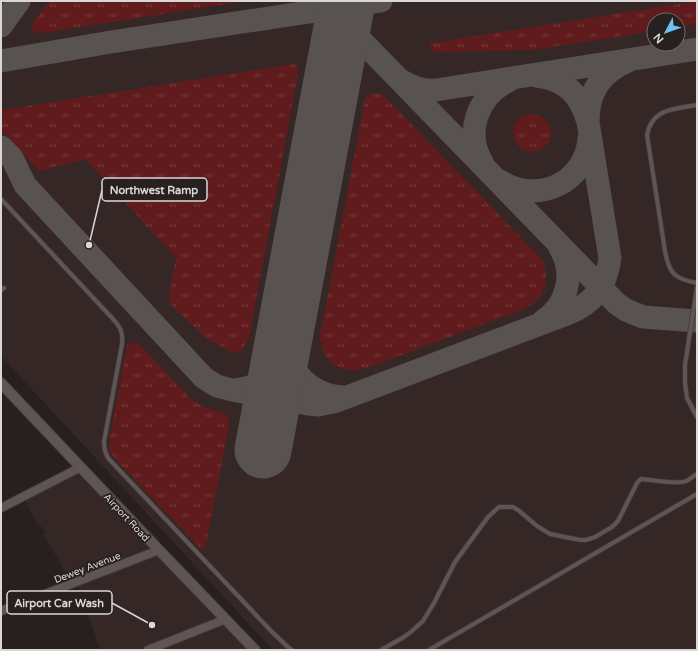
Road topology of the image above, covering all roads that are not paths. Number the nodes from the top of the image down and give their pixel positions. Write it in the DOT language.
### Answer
graph roads {
  1 [pos="697,105"];
  2 [pos="1,199"];
  3 [pos="697,283"];
  4 [pos="697,287"];
  5 [pos="1,383"];
  6 [pos="697,417"];
  7 [pos="81,467"];
  8 [pos="697,474"];
  9 [pos="697,494"];
  10 [pos="1,508"];
  11 [pos="159,550"];
  12 [pos="1,611"];
  13 [pos="226,620"];
  14 [pos="148,650"];
  15 [pos="255,650"];
  16 [pos="292,650"];
  17 [pos="381,650"];
  18 [pos="429,650"];
  1 -- 3 [label="lane"];
  2 -- 16 [label="lane"];
  4 -- 6 [label="lane"];
  5 -- 7 [label="main road, Airport Road"];
  7 -- 10 [label="street"];
  7 -- 11 [label="main road, Airport Road"];
  8 -- 17 [label="lane"];
  9 -- 18 [label="lane"];
  11 -- 12 [label="street, Dewey Avenue"];
  11 -- 13 [label="main road, Airport Road"];
  13 -- 14 [label="street"];
  13 -- 15 [label="main road, Airport Road"];
}
